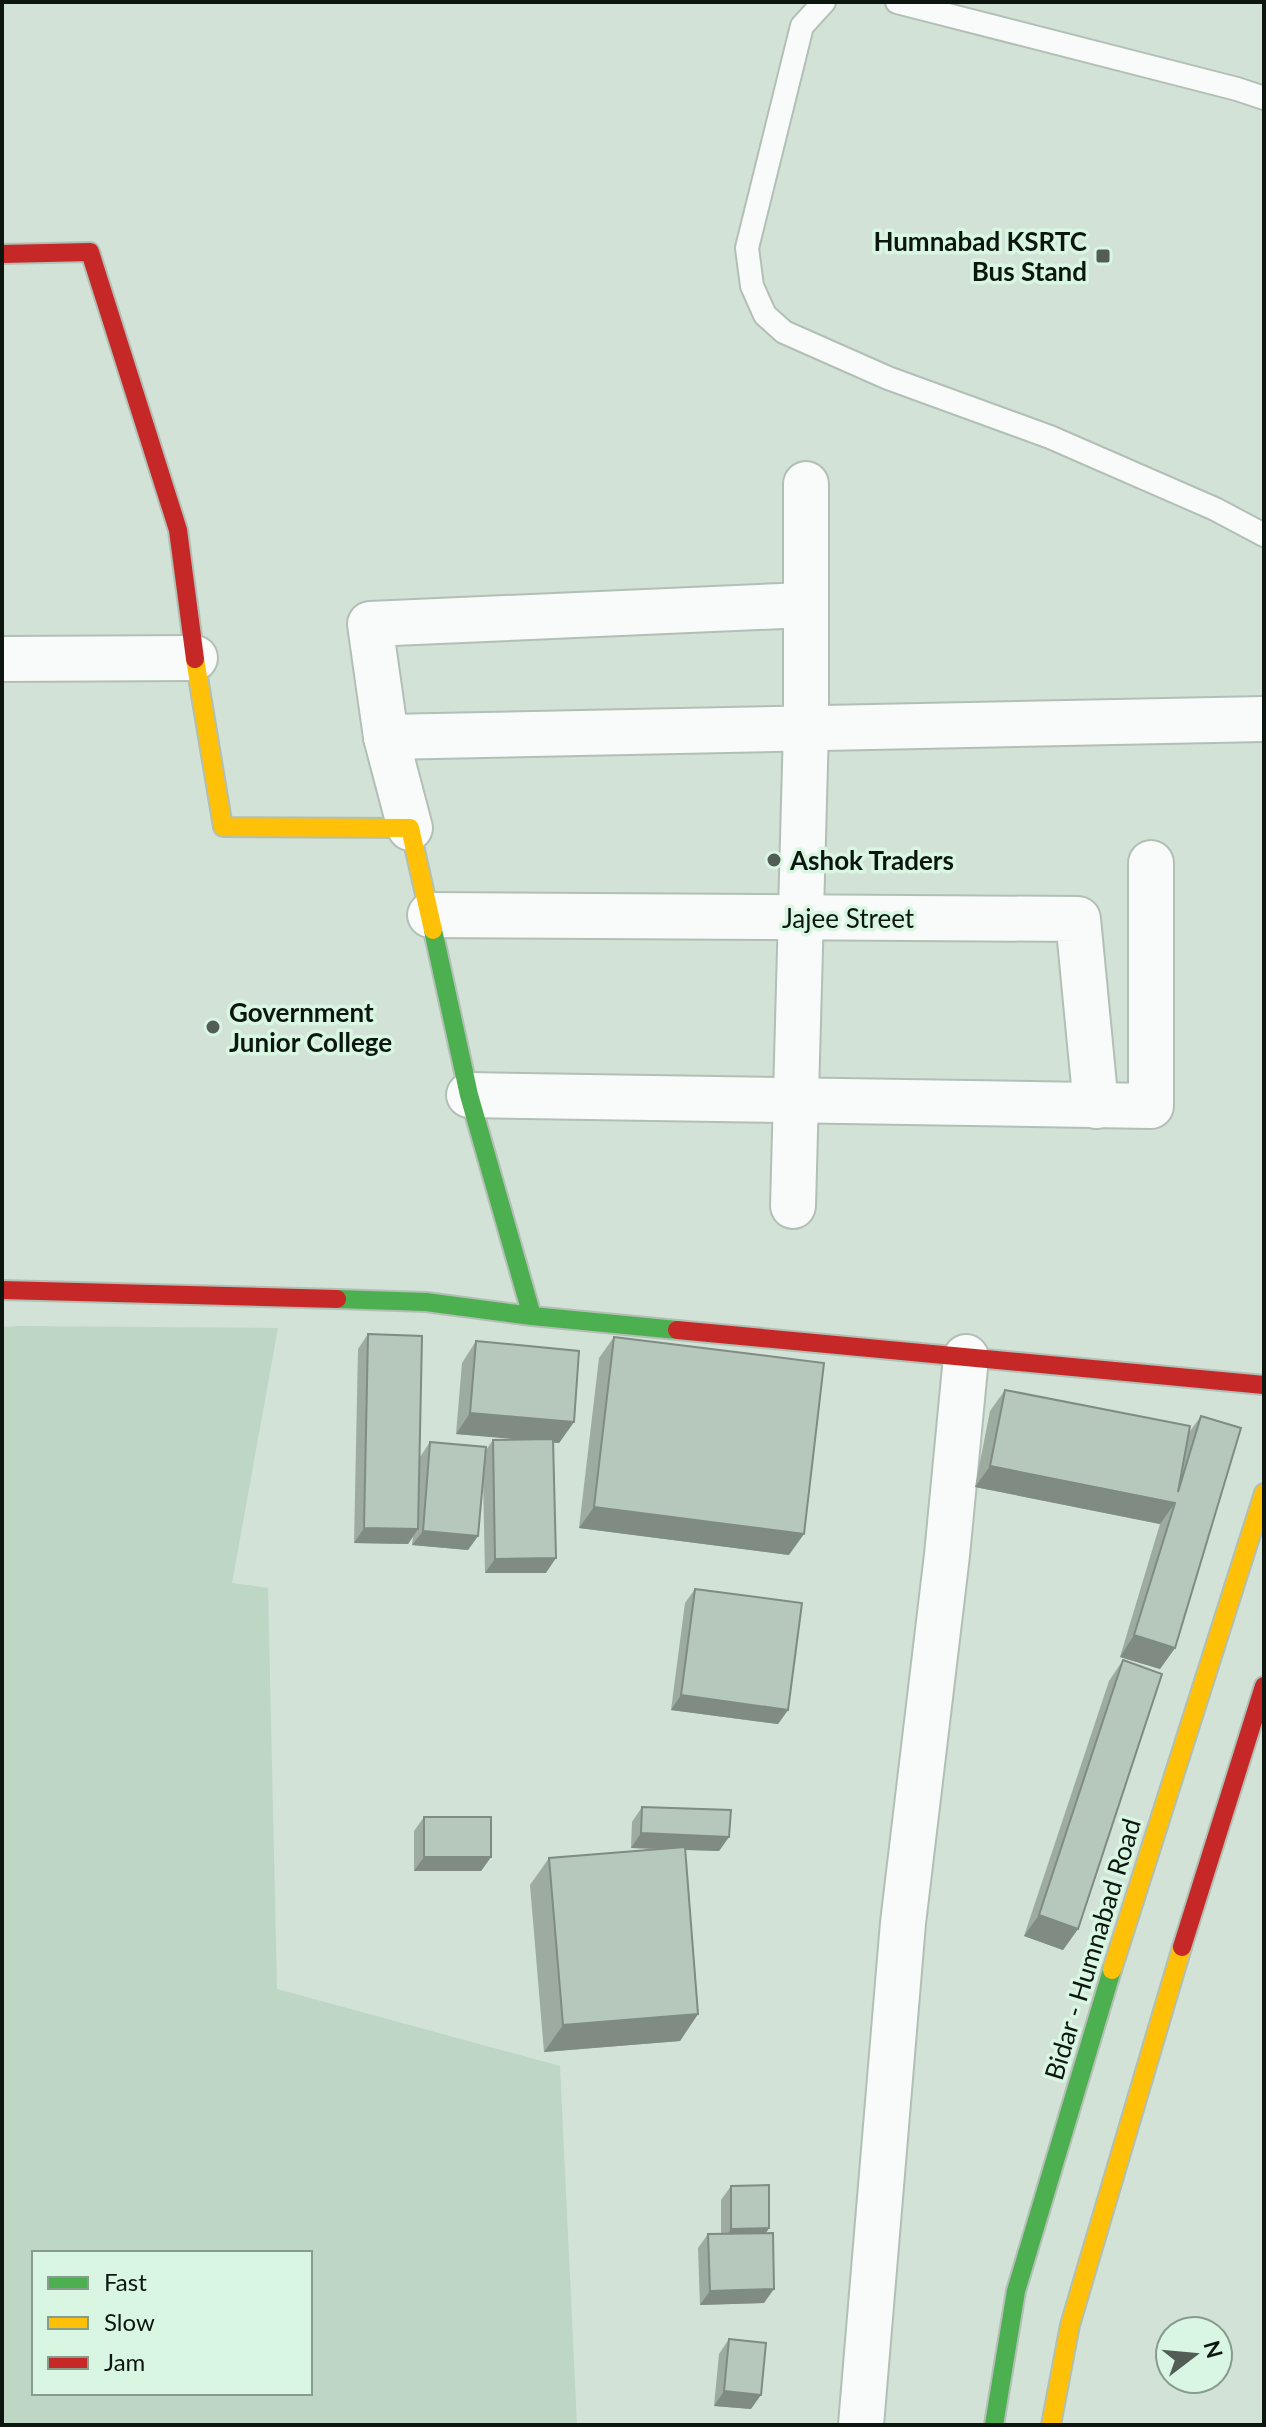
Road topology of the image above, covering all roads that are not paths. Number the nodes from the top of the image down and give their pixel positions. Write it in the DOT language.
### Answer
graph roads {
  1 [pos="824,2"];
  2 [pos="897,2"];
  3 [pos="1264,98"];
  4 [pos="2,254"];
  5 [pos="806,484"];
  6 [pos="1264,535"];
  7 [pos="805,605"];
  8 [pos="195,658"];
  9 [pos="2,659"];
  10 [pos="1264,719"];
  11 [pos="806,728"];
  12 [pos="386,737"];
  13 [pos="410,828"];
  14 [pos="1151,863"];
  15 [pos="430,915"];
  16 [pos="801,918"];
  17 [pos="469,1095"];
  18 [pos="796,1101"];
  19 [pos="1096,1106"];
  20 [pos="793,1206"];
  21 [pos="2,1290"];
  22 [pos="532,1316"];
  23 [pos="966,1357"];
  24 [pos="1264,1385"];
  25 [pos="1264,1493"];
  26 [pos="1264,1686"];
  27 [pos="861,2425"];
  28 [pos="994,2425"];
  29 [pos="1051,2425"];
  1 -- 6 [label="lane"];
  2 -- 3 [label="lane"];
  4 -- 8 [label="street"];
  5 -- 7 [label="street"];
  7 -- 11 [label="street"];
  7 -- 12 [label="street"];
  8 -- 9 [label="street"];
  8 -- 13 [label="street"];
  10 -- 11 [label="street"];
  11 -- 12 [label="street"];
  11 -- 16 [label="street"];
  12 -- 13 [label="street"];
  13 -- 15 [label="street"];
  14 -- 19 [label="street"];
  15 -- 16 [label="street, Jajee Street"];
  15 -- 17 [label="street"];
  16 -- 18 [label="street"];
  16 -- 19 [label="street, Jajee Street"];
  17 -- 18 [label="street"];
  17 -- 22 [label="street"];
  18 -- 19 [label="street"];
  18 -- 20 [label="street"];
  21 -- 22 [label="street"];
  22 -- 23 [label="street"];
  23 -- 24 [label="street"];
  23 -- 27 [label="street"];
  25 -- 28 [label="street, Bidar - Humnabad Road"];
  26 -- 29 [label="street"];
}
